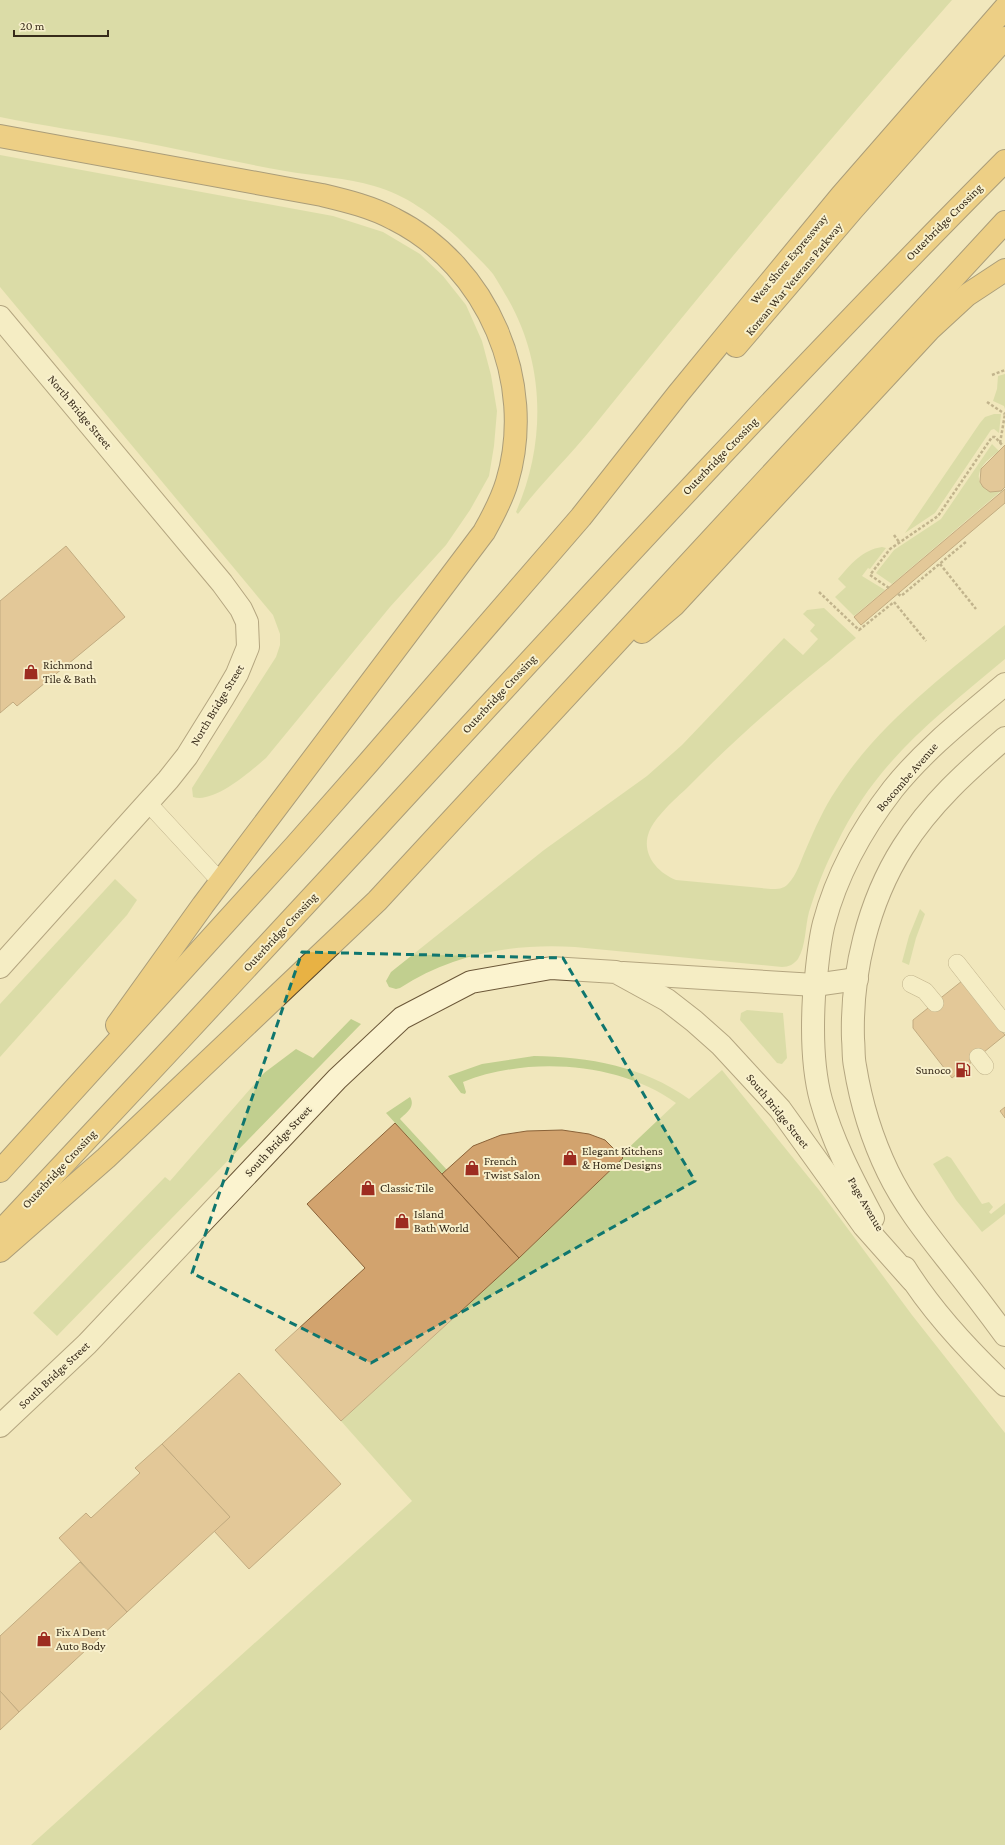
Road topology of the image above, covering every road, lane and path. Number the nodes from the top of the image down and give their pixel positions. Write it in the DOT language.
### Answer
graph roads {
  1 [pos="1005,8"];
  2 [pos="1005,38"];
  3 [pos="0,136"];
  4 [pos="1005,161"];
  5 [pos="1005,222"];
  6 [pos="1005,270"];
  7 [pos="0,317"];
  8 [pos="1005,370"];
  9 [pos="992,375"];
  10 [pos="987,402"];
  11 [pos="1005,414"];
  12 [pos="1000,443"];
  13 [pos="1004,446"];
  14 [pos="581,517"];
  15 [pos="894,535"];
  16 [pos="967,541"];
  17 [pos="899,542"];
  18 [pos="940,564"];
  19 [pos="889,588"];
  20 [pos="819,592"];
  21 [pos="898,594"];
  22 [pos="976,609"];
  23 [pos="926,641"];
  24 [pos="1005,684"];
  25 [pos="568,696"];
  26 [pos="1005,738"];
  27 [pos="149,804"];
  28 [pos="220,881"];
  29 [pos="957,963"];
  30 [pos="0,966"];
  31 [pos="616,972"];
  32 [pos="857,979"];
  33 [pos="911,984"];
  34 [pos="815,985"];
  35 [pos="935,1002"];
  36 [pos="1005,1024"];
  37 [pos="59,1106"];
  38 [pos="0,1171"];
  39 [pos="0,1232"];
  40 [pos="0,1251"];
  41 [pos="912,1280"];
  42 [pos="1005,1335"];
  43 [pos="1005,1385"];
  44 [pos="0,1426"];
  1 -- 14 [label="highway, West Shore Expressway"];
  2 -- 14 [label="highway, Korean War Veterans Parkway"];
  3 -- 28 [label="highway"];
  4 -- 39 [label="highway, Outerbridge Crossing"];
  5 -- 25 [label="highway"];
  6 -- 25 [label="highway"];
  7 -- 27 [label="street, North Bridge Street"];
  8 -- 9 [label="path"];
  10 -- 11 [label="path"];
  11 -- 12 [label="path"];
  12 -- 13 [label="path"];
  12 -- 17 [label="path"];
  14 -- 37 [label="highway"];
  15 -- 17 [label="path"];
  16 -- 18 [label="path"];
  17 -- 19 [label="path"];
  18 -- 21 [label="path"];
  18 -- 22 [label="path"];
  20 -- 23 [label="path"];
  24 -- 34 [label="street, Boscombe Avenue"];
  25 -- 40 [label="highway"];
  26 -- 32 [label="street"];
  27 -- 28 [label="lane"];
  27 -- 30 [label="street, North Bridge Street"];
  28 -- 37 [label="highway"];
  29 -- 36 [label="lane"];
  31 -- 34 [label="street, South Bridge Street"];
  31 -- 41 [label="street, South Bridge Street"];
  31 -- 44 [label="street, South Bridge Street"];
  32 -- 34 [label="street, South Bridge Street"];
  32 -- 42 [label="street"];
  33 -- 35 [label="lane"];
  34 -- 41 [label="street, Page Avenue"];
  37 -- 38 [label="highway"];
  41 -- 43 [label="street, Page Avenue"];
}
